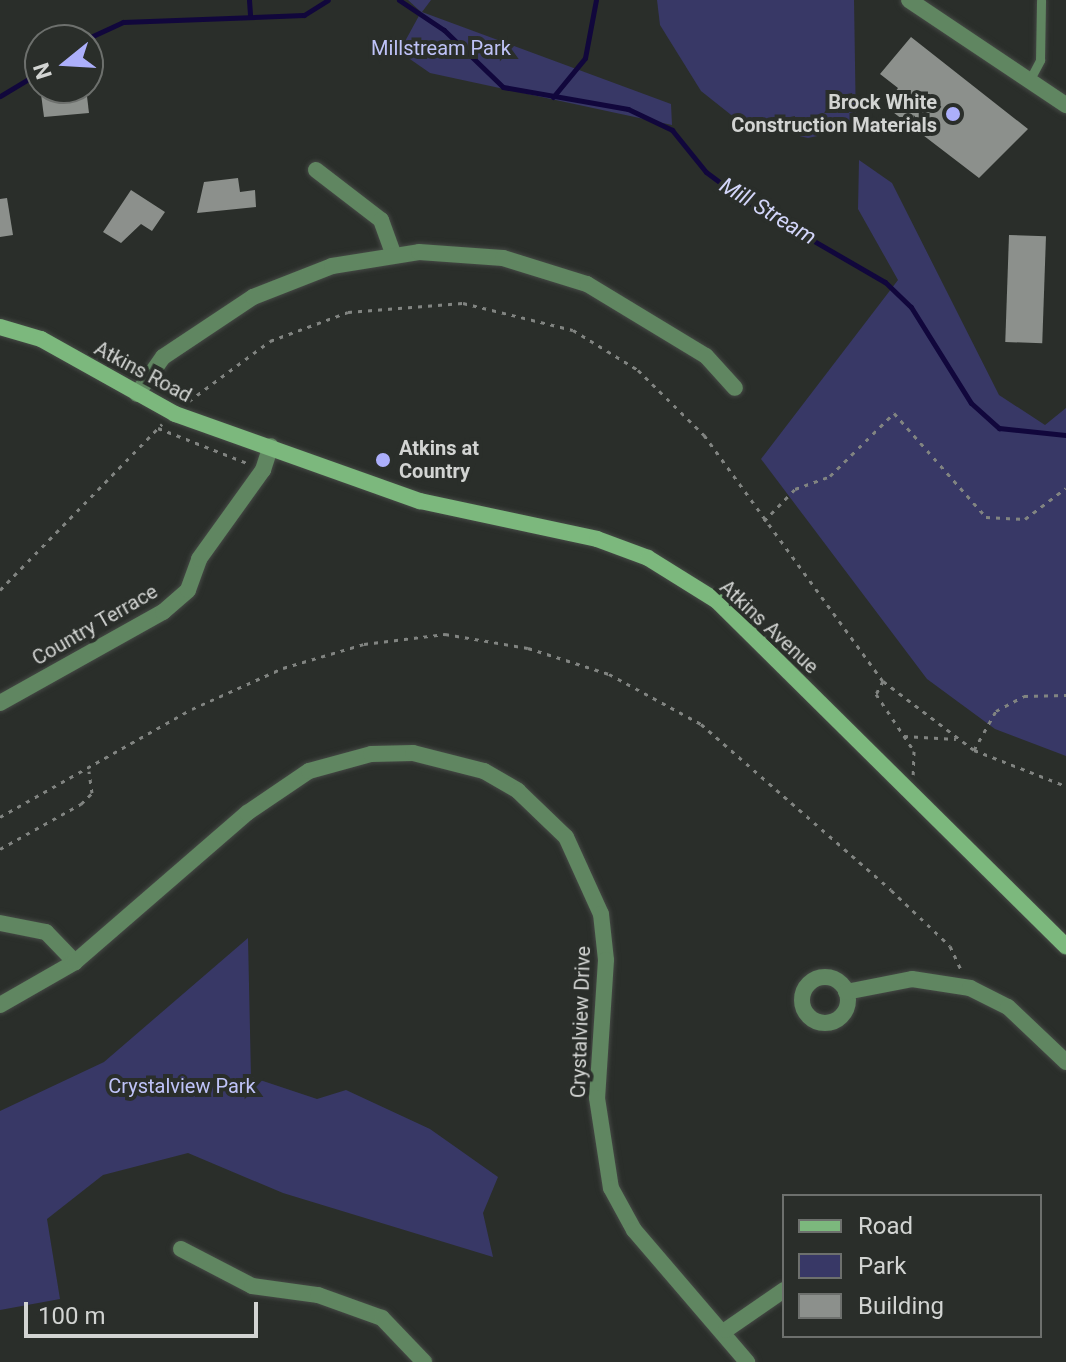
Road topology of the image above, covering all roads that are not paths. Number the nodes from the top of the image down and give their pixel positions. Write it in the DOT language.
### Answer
graph roads {
  1 [pos="909,0"];
  2 [pos="1041,0"];
  3 [pos="1029,81"];
  4 [pos="1066,105"];
  5 [pos="316,170"];
  6 [pos="393,253"];
  7 [pos="0,327"];
  8 [pos="735,388"];
  9 [pos="137,394"];
  10 [pos="271,446"];
  11 [pos="0,703"];
  12 [pos="0,923"];
  13 [pos="1066,946"];
  14 [pos="75,962"];
  15 [pos="846,992"];
  16 [pos="0,1005"];
  17 [pos="1066,1062"];
  18 [pos="181,1249"];
  19 [pos="782,1291"];
  20 [pos="726,1330"];
  21 [pos="424,1362"];
  22 [pos="747,1362"];
  1 -- 3 [label="street"];
  2 -- 3 [label="lane"];
  3 -- 4 [label="street"];
  5 -- 6 [label="street"];
  6 -- 8 [label="street"];
  6 -- 9 [label="street"];
  7 -- 9 [label="street, Atkins Road"];
  9 -- 10 [label="street, Atkins Road"];
  10 -- 11 [label="street, Country Terrace"];
  10 -- 13 [label="street, Atkins Avenue"];
  12 -- 14 [label="street"];
  14 -- 16 [label="street, Crystalview Drive"];
  14 -- 20 [label="street, Crystalview Drive"];
  15 -- 17 [label="street"];
  18 -- 21 [label="street"];
  19 -- 20 [label="street"];
  20 -- 22 [label="street, Crystalview Drive"];
}
